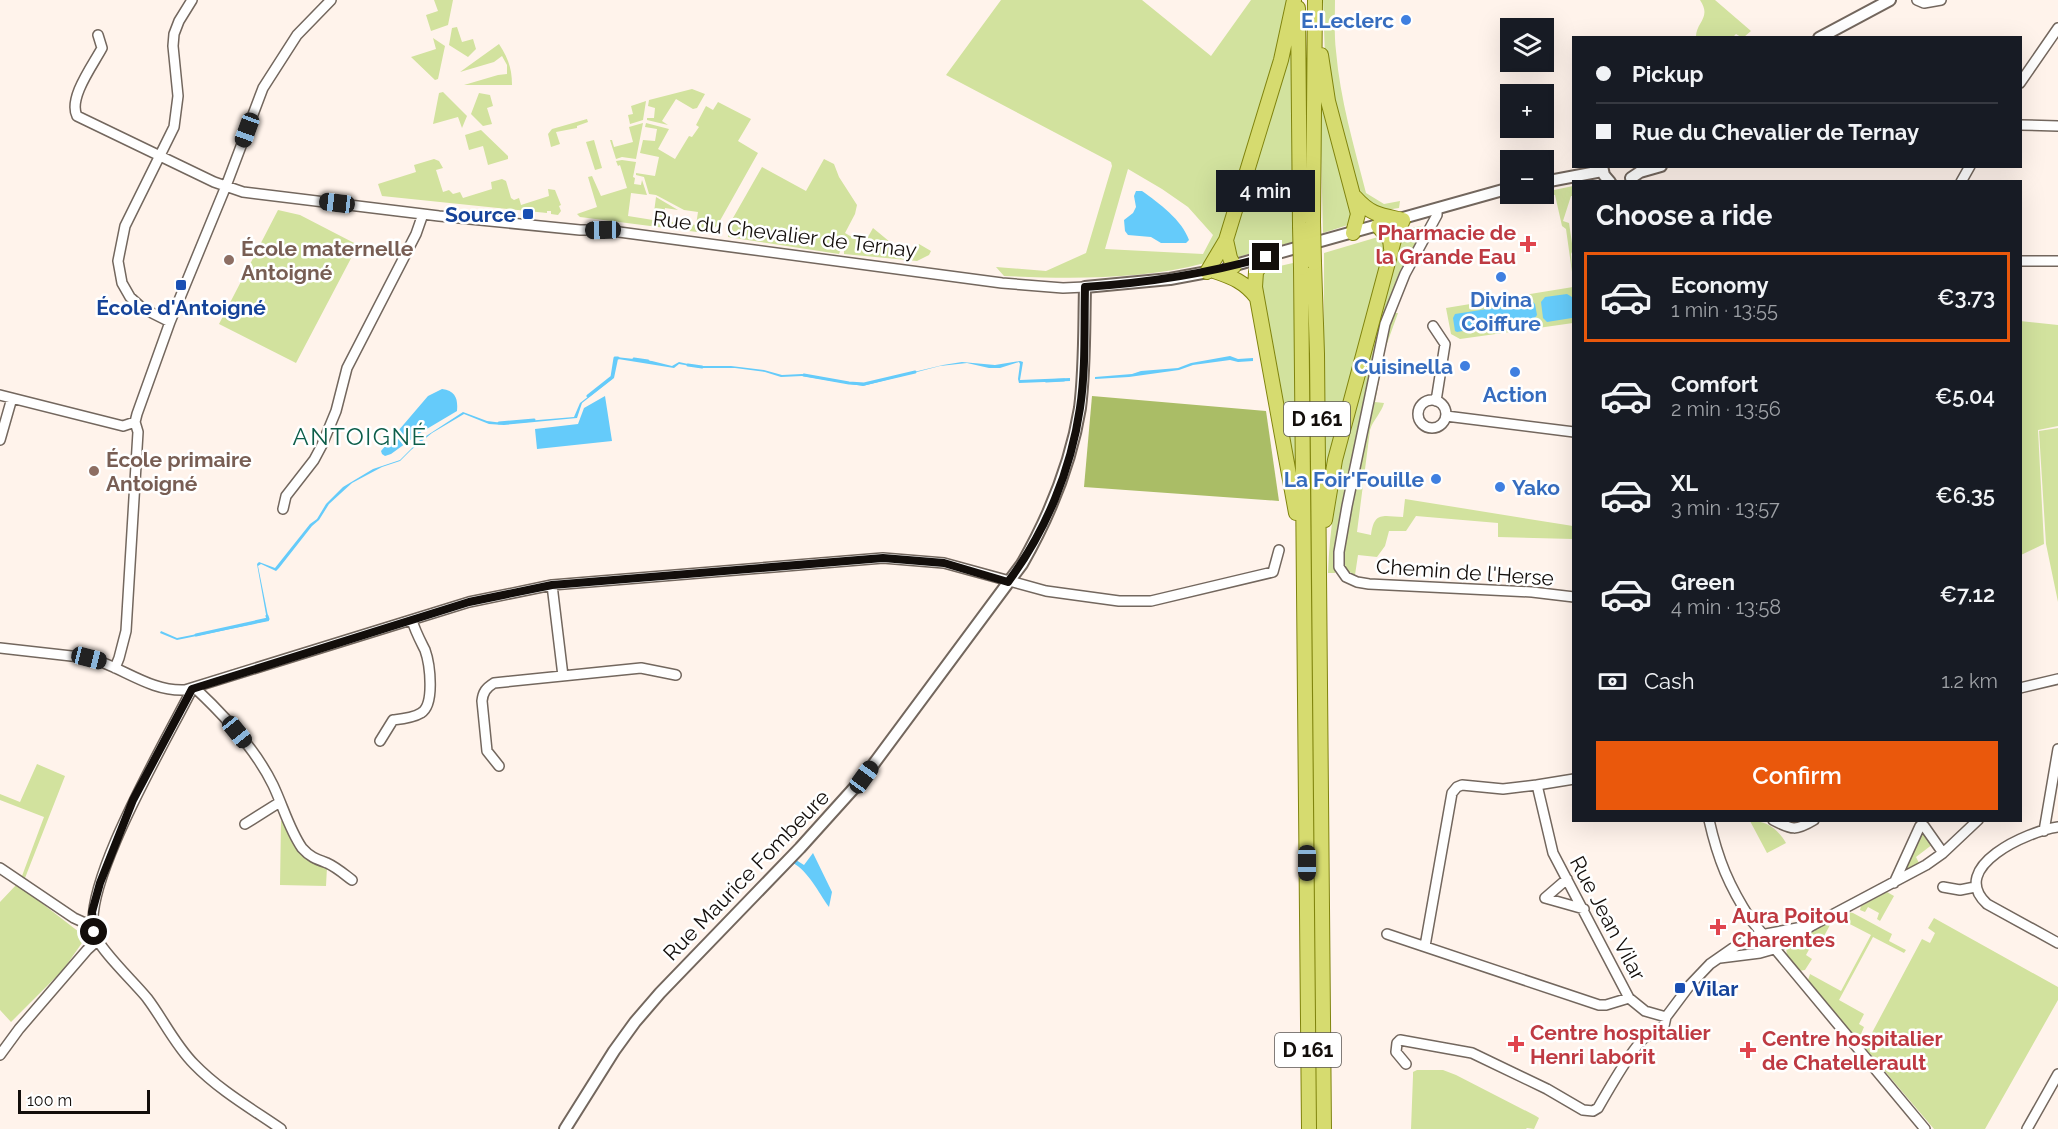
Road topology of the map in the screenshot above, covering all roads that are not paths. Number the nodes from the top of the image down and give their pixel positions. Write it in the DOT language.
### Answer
graph roads {
  1 [pos="192,0"];
  2 [pos="331,0"];
  3 [pos="1296,0"];
  4 [pos="1315,0"];
  5 [pos="1890,0"];
  6 [pos="1917,0"];
  7 [pos="1941,0"];
  8 [pos="1314,21"];
  9 [pos="2058,28"];
  10 [pos="98,35"];
  11 [pos="1823,36"];
  12 [pos="2022,80"];
  13 [pos="2022,125"];
  14 [pos="2058,126"];
  15 [pos="160,157"];
  16 [pos="1654,168"];
  17 [pos="1602,169"];
  18 [pos="1554,180"];
  19 [pos="1629,180"];
  20 [pos="226,186"];
  21 [pos="1500,191"];
  22 [pos="1355,197"];
  23 [pos="1437,209"];
  24 [pos="423,214"];
  25 [pos="1403,220"];
  26 [pos="1307,224"];
  27 [pos="1378,226"];
  28 [pos="1353,233"];
  29 [pos="1226,240"];
  30 [pos="1391,248"];
  31 [pos="1266,257"];
  32 [pos="2022,261"];
  33 [pos="2058,261"];
  34 [pos="1234,266"];
  35 [pos="1211,271"];
  36 [pos="1085,287"];
  37 [pos="1257,298"];
  38 [pos="170,322"];
  39 [pos="1433,326"];
  40 [pos="0,395"];
  41 [pos="12,398"];
  42 [pos="1436,401"];
  43 [pos="1446,417"];
  44 [pos="135,422"];
  45 [pos="1572,432"];
  46 [pos="0,440"];
  47 [pos="284,509"];
  48 [pos="1279,550"];
  49 [pos="1304,571"];
  50 [pos="1318,575"];
  51 [pos="1008,582"];
  52 [pos="552,585"];
  53 [pos="1572,597"];
  54 [pos="412,620"];
  55 [pos="0,648"];
  56 [pos="115,668"];
  57 [pos="676,675"];
  58 [pos="564,676"];
  59 [pos="2058,679"];
  60 [pos="193,688"];
  61 [pos="2022,688"];
  62 [pos="380,741"];
  63 [pos="2058,749"];
  64 [pos="499,766"];
  65 [pos="1572,779"];
  66 [pos="1537,785"];
  67 [pos="280,802"];
  68 [pos="1709,822"];
  69 [pos="1778,822"];
  70 [pos="1811,822"];
  71 [pos="1976,822"];
  72 [pos="245,824"];
  73 [pos="2058,827"];
  74 [pos="2044,831"];
  75 [pos="1942,853"];
  76 [pos="0,868"];
  77 [pos="1567,879"];
  78 [pos="352,880"];
  79 [pos="1894,883"];
  80 [pos="1943,887"];
  81 [pos="1975,887"];
  82 [pos="1584,909"];
  83 [pos="93,924"];
  84 [pos="1813,924"];
  85 [pos="1388,934"];
  86 [pos="1763,935"];
  87 [pos="98,940"];
  88 [pos="2058,943"];
  89 [pos="1425,946"];
  90 [pos="1774,949"];
  91 [pos="1718,958"];
  92 [pos="1629,998"];
  93 [pos="1666,1017"];
  94 [pos="0,1055"];
  95 [pos="1406,1064"];
  96 [pos="2058,1074"];
  97 [pos="281,1129"];
  98 [pos="565,1129"];
  99 [pos="1309,1129"];
  100 [pos="1324,1129"];
  101 [pos="1925,1129"];
  102 [pos="2027,1129"];
  1 -- 15 [label="street"];
  2 -- 20 [label="street"];
  3 -- 26 [label="main road, D 161"];
  3 -- 29 [label="main road"];
  4 -- 8 [label="main road, D 161"];
  5 -- 11 [label="street"];
  6 -- 7 [label="street"];
  8 -- 22 [label="main road"];
  8 -- 26 [label="main road, D 161"];
  9 -- 12 [label="street"];
  10 -- 15 [label="street, Rue du Chevalier de Ternay"];
  13 -- 14 [label="street"];
  15 -- 20 [label="street, Rue du Chevalier de Ternay"];
  15 -- 38 [label="street"];
  16 -- 19 [label="street"];
  17 -- 18 [label="street"];
  20 -- 24 [label="street, Rue du Chevalier de Ternay"];
  20 -- 38 [label="street"];
  21 -- 23 [label="street, Rue du Chevalier de Ternay"];
  22 -- 25 [label="main road"];
  22 -- 28 [label="main road"];
  23 -- 25 [label="street, Rue du Chevalier de Ternay"];
  23 -- 53 [label="street, Chemin de l'Herse"];
  24 -- 36 [label="street, Rue du Chevalier de Ternay"];
  24 -- 47 [label="street"];
  25 -- 27 [label="street, Rue du Chevalier de Ternay"];
  25 -- 30 [label="main road"];
  26 -- 49 [label="main road, D 161, bridge"];
  26 -- 50 [label="main road, D 161, bridge"];
  27 -- 28 [label="street, Rue du Chevalier de Ternay"];
  27 -- 30 [label="main road"];
  28 -- 31 [label="street, Rue du Chevalier de Ternay"];
  29 -- 34 [label="main road"];
  29 -- 35 [label="main road"];
  30 -- 50 [label="main road"];
  31 -- 34 [label="street, Rue du Chevalier de Ternay"];
  31 -- 37 [label="main road"];
  32 -- 33 [label="street"];
  34 -- 35 [label="street, Rue du Chevalier de Ternay"];
  35 -- 36 [label="street, Rue du Chevalier de Ternay"];
  35 -- 37 [label="main road"];
  36 -- 51 [label="street, Rue Maurice Fombeure"];
  37 -- 49 [label="main road"];
  38 -- 44 [label="street"];
  39 -- 42 [label="street"];
  40 -- 41 [label="street"];
  41 -- 44 [label="street"];
  41 -- 46 [label="street"];
  42 -- 43 [label="street"];
  42 -- 43 [label="street"];
  43 -- 45 [label="street"];
  44 -- 56 [label="street"];
  48 -- 51 [label="street"];
  49 -- 99 [label="main road, D 161"];
  50 -- 100 [label="main road, D 161"];
  51 -- 52 [label="street"];
  51 -- 98 [label="street, Rue Maurice Fombeure"];
  52 -- 54 [label="street"];
  52 -- 58 [label="street"];
  54 -- 60 [label="street"];
  54 -- 62 [label="street"];
  55 -- 56 [label="street"];
  56 -- 60 [label="street"];
  57 -- 58 [label="street"];
  58 -- 64 [label="street"];
  59 -- 61 [label="street"];
  60 -- 67 [label="street"];
  60 -- 83 [label="street"];
  63 -- 74 [label="street"];
  65 -- 66 [label="street"];
  66 -- 77 [label="street, Rue Jean Vilar"];
  66 -- 89 [label="street"];
  67 -- 72 [label="street"];
  67 -- 78 [label="street"];
  68 -- 86 [label="street"];
  69 -- 70 [label="street"];
  71 -- 75 [label="street"];
  73 -- 74 [label="street"];
  74 -- 81 [label="street"];
  75 -- 79 [label="street"];
  75 -- 79 [label="street"];
  76 -- 83 [label="street"];
  77 -- 82 [label="street, Rue Jean Vilar"];
  77 -- 82 [label="street"];
  79 -- 84 [label="street"];
  80 -- 81 [label="street"];
  81 -- 88 [label="street"];
  82 -- 92 [label="street, Rue Jean Vilar"];
  83 -- 87 [label="street"];
  84 -- 86 [label="street"];
  84 -- 90 [label="street"];
  85 -- 89 [label="street, Rue Jean Vilar"];
  86 -- 90 [label="street"];
  86 -- 91 [label="street"];
  87 -- 94 [label="street"];
  87 -- 97 [label="street"];
  89 -- 92 [label="street, Rue Jean Vilar"];
  90 -- 91 [label="street"];
  90 -- 101 [label="street"];
  91 -- 93 [label="street"];
  92 -- 93 [label="street, Rue Jean Vilar"];
  93 -- 95 [label="street"];
  96 -- 102 [label="street"];
}
